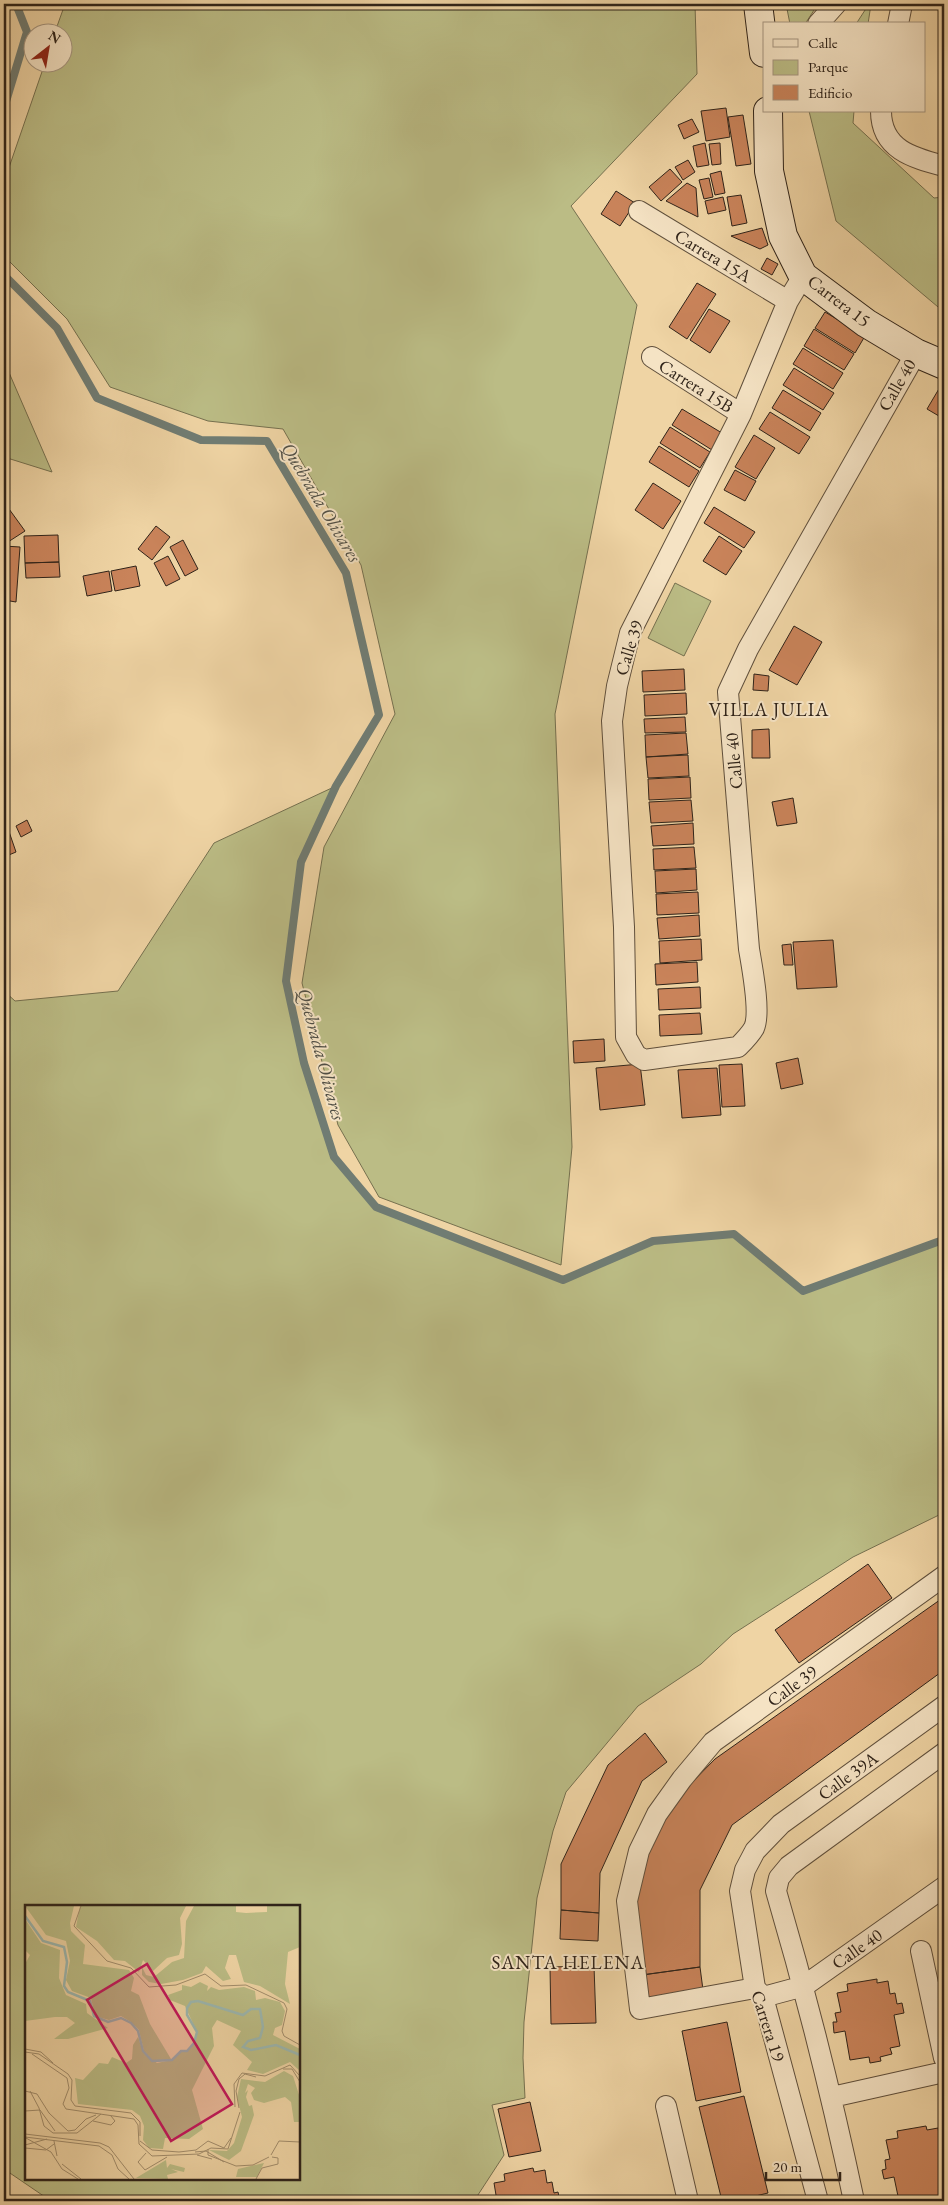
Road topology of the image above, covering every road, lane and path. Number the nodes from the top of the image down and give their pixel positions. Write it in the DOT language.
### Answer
graph roads {
  1 [pos="758,4"];
  2 [pos="836,4"];
  3 [pos="902,4"];
  4 [pos="820,22"];
  5 [pos="898,22"];
  6 [pos="763,45"];
  7 [pos="768,112"];
  8 [pos="881,112"];
  9 [pos="944,166"];
  10 [pos="639,211"];
  11 [pos="804,276"];
  12 [pos="788,301"];
  13 [pos="916,353"];
  14 [pos="652,358"];
  15 [pos="944,365"];
  16 [pos="741,414"];
  17 [pos="636,1055"];
  18 [pos="944,1576"];
  19 [pos="944,1706"];
  20 [pos="944,1753"];
  21 [pos="755,1850"];
  22 [pos="944,1886"];
  23 [pos="921,1951"];
  24 [pos="804,1986"];
  25 [pos="759,1993"];
  26 [pos="640,2009"];
  27 [pos="944,2058"];
  28 [pos="944,2072"];
  29 [pos="832,2097"];
  30 [pos="666,2106"];
  31 [pos="688,2201"];
  32 [pos="818,2201"];
  33 [pos="854,2201"];
  1 -- 6 [label="main road"];
  2 -- 4 [label="street"];
  3 -- 5 [label="street"];
  7 -- 11 [label="main road, Carrera 15"];
  8 -- 9 [label="street"];
  10 -- 12 [label="street, Carrera 15A"];
  11 -- 12 [label="street, Calle 39"];
  11 -- 13 [label="main road, Carrera 15"];
  12 -- 16 [label="street, Calle 39"];
  13 -- 15 [label="main road, Carrera 15"];
  13 -- 17 [label="street, Calle 40"];
  14 -- 16 [label="street, Carrera 15B"];
  16 -- 17 [label="street, Calle 39"];
  18 -- 26 [label="street, Calle 39"];
  19 -- 21 [label="street, Calle 39A"];
  20 -- 24 [label="street, Calle 39A"];
  21 -- 25 [label="street, Carrera 19"];
  22 -- 24 [label="street, Calle 40"];
  23 -- 27 [label="street"];
  24 -- 25 [label="street, Calle 40"];
  24 -- 29 [label="street"];
  25 -- 26 [label="street, Calle 40"];
  25 -- 32 [label="street, Carrera 19"];
  28 -- 29 [label="street"];
  29 -- 33 [label="street"];
  30 -- 31 [label="street"];
}
